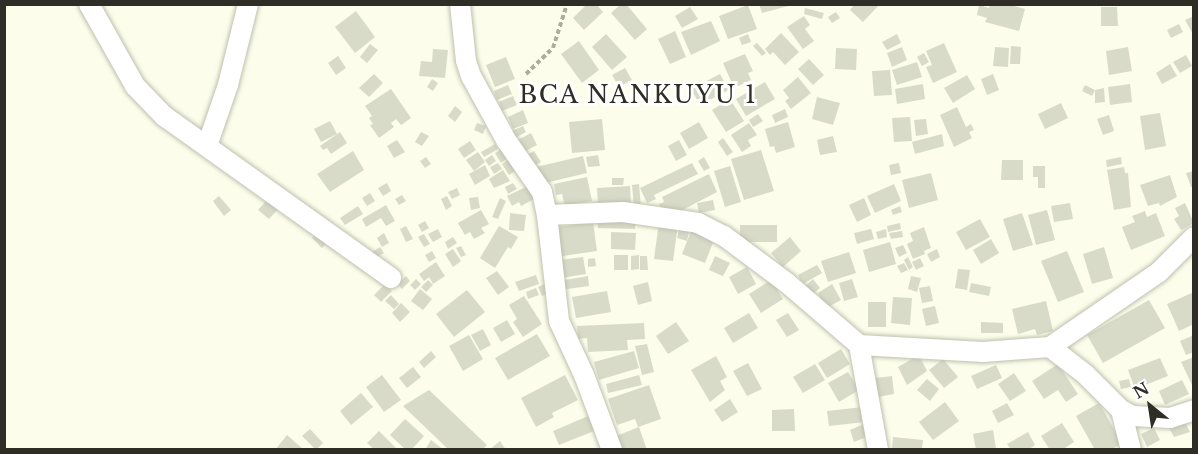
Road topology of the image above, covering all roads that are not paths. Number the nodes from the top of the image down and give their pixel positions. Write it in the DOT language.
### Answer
graph roads {
  1 [pos="88,4"];
  2 [pos="248,4"];
  3 [pos="460,4"];
  4 [pos="207,146"];
  5 [pos="548,215"];
  6 [pos="1194,237"];
  7 [pos="391,278"];
  8 [pos="859,345"];
  9 [pos="1050,348"];
  10 [pos="1121,410"];
  11 [pos="1194,410"];
  12 [pos="612,450"];
  13 [pos="878,450"];
  14 [pos="1131,450"];
  1 -- 4 [label="street"];
  2 -- 4 [label="street"];
  3 -- 5 [label="street"];
  4 -- 7 [label="street"];
  5 -- 8 [label="street"];
  5 -- 12 [label="street"];
  6 -- 9 [label="street"];
  8 -- 9 [label="street"];
  8 -- 13 [label="street"];
  9 -- 10 [label="street"];
  10 -- 11 [label="street"];
  10 -- 14 [label="street"];
}
